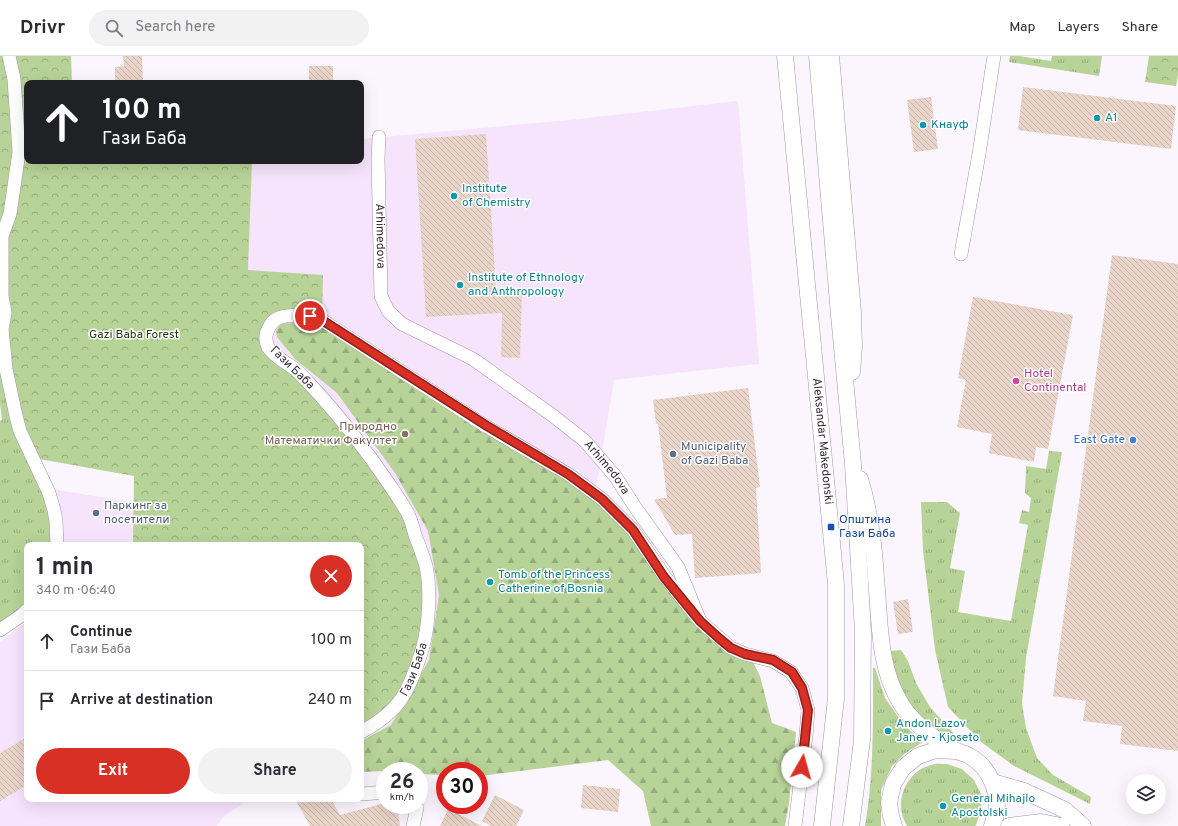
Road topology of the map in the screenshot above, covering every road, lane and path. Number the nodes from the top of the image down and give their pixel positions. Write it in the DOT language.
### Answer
graph roads {
  1 [pos="9,56"];
  2 [pos="785,56"];
  3 [pos="817,56"];
  4 [pos="831,56"];
  5 [pos="994,56"];
  6 [pos="379,137"];
  7 [pos="961,254"];
  8 [pos="847,395"];
  9 [pos="853,464"];
  10 [pos="56,542"];
  11 [pos="24,613"];
  12 [pos="700,621"];
  13 [pos="0,630"];
  14 [pos="364,730"];
  15 [pos="955,751"];
  16 [pos="993,782"];
  17 [pos="376,793"];
  18 [pos="364,794"];
  19 [pos="889,803"];
  20 [pos="824,807"];
  21 [pos="416,814"];
  22 [pos="413,826"];
  23 [pos="795,826"];
  24 [pos="818,826"];
  25 [pos="822,826"];
  26 [pos="851,826"];
  27 [pos="886,826"];
  28 [pos="894,826"];
  29 [pos="992,826"];
  30 [pos="1009,826"];
  31 [pos="1061,826"];
  32 [pos="1083,826"];
  1 -- 10 [label="street"];
  2 -- 20 [label="street, Aleksandar Makedonski"];
  3 -- 8 [label="street"];
  4 -- 8 [label="street"];
  5 -- 7 [label="street"];
  6 -- 12 [label="street, Arhimedova"];
  8 -- 9 [label="street"];
  9 -- 15 [label="street"];
  9 -- 26 [label="street"];
  11 -- 13 [label="street"];
  12 -- 14 [label="street, Гази Баба"];
  12 -- 23 [label="street, Arhimedova"];
  15 -- 16 [label="street"];
  15 -- 19 [label="street"];
  16 -- 29 [label="street"];
  16 -- 32 [label="street"];
  17 -- 18 [label="street"];
  19 -- 27 [label="street"];
  19 -- 28 [label="street"];
  20 -- 24 [label="street"];
  20 -- 25 [label="street, Aleksandar Makedonski"];
  21 -- 22 [label="street"];
  30 -- 31 [label="street"];
}
